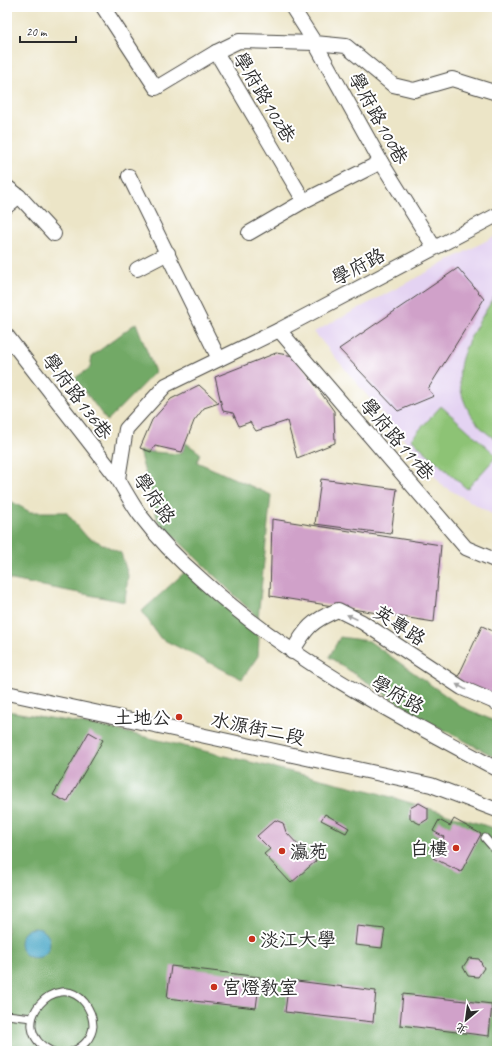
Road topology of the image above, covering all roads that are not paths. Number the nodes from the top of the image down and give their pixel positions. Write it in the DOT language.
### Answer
graph roads {
  1 [pos="103,7"];
  2 [pos="292,7"];
  3 [pos="315,43"];
  4 [pos="216,52"];
  5 [pos="497,93"];
  6 [pos="381,162"];
  7 [pos="129,176"];
  8 [pos="7,187"];
  9 [pos="19,196"];
  10 [pos="304,201"];
  11 [pos="7,206"];
  12 [pos="497,215"];
  13 [pos="54,234"];
  14 [pos="249,234"];
  15 [pos="434,247"];
  16 [pos="168,253"];
  17 [pos="137,269"];
  18 [pos="279,330"];
  19 [pos="10,344"];
  20 [pos="220,359"];
  21 [pos="118,479"];
  22 [pos="497,561"];
  23 [pos="292,652"];
  24 [pos="7,693"];
  25 [pos="497,703"];
  26 [pos="497,769"];
  27 [pos="497,810"];
  28 [pos="485,838"];
  29 [pos="497,852"];
  30 [pos="7,1015"];
  31 [pos="32,1018"];
  32 [pos="51,1051"];
  33 [pos="73,1051"];
  1 -- 4 [label="street, 學府路102巷"];
  2 -- 3 [label="street, 學府路100巷"];
  3 -- 4 [label="street"];
  3 -- 5 [label="street"];
  3 -- 6 [label="street, 學府路100巷"];
  4 -- 10 [label="street, 學府路102巷"];
  6 -- 10 [label="street"];
  6 -- 15 [label="street, 學府路100巷"];
  7 -- 16 [label="street"];
  8 -- 9 [label="street"];
  9 -- 11 [label="street"];
  9 -- 13 [label="street"];
  10 -- 14 [label="street"];
  12 -- 15 [label="street, 學府路"];
  15 -- 18 [label="street, 學府路"];
  16 -- 17 [label="street"];
  16 -- 20 [label="street"];
  18 -- 20 [label="street, 學府路"];
  18 -- 22 [label="street, 學府路111巷"];
  19 -- 21 [label="street, 學府路136巷"];
  20 -- 21 [label="street, 學府路"];
  21 -- 23 [label="street, 學府路"];
  25 -- 23 [label="street, 英專路, one-way"];
  23 -- 26 [label="street, 學府路"];
  24 -- 27 [label="street, 水源街二段"];
  28 -- 29 [label="lane"];
  30 -- 31 [label="lane"];
  31 -- 32 [label="lane"];
  31 -- 33 [label="lane"];
}
